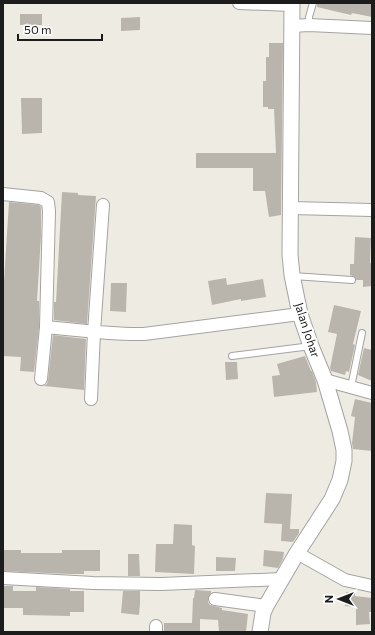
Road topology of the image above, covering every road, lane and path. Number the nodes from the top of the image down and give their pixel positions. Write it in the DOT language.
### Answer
graph roads {
  1 [pos="239,3"];
  2 [pos="313,3"];
  3 [pos="292,4"];
  4 [pos="309,25"];
  5 [pos="292,26"];
  6 [pos="372,28"];
  7 [pos="3,194"];
  8 [pos="103,205"];
  9 [pos="291,208"];
  10 [pos="372,210"];
  11 [pos="292,276"];
  12 [pos="352,280"];
  13 [pos="300,314"];
  14 [pos="46,327"];
  15 [pos="94,332"];
  16 [pos="362,333"];
  17 [pos="311,346"];
  18 [pos="232,356"];
  19 [pos="41,379"];
  20 [pos="325,380"];
  21 [pos="351,387"];
  22 [pos="372,393"];
  23 [pos="91,399"];
  24 [pos="297,553"];
  25 [pos="3,578"];
  26 [pos="282,579"];
  27 [pos="372,586"];
  28 [pos="215,599"];
  29 [pos="266,606"];
  30 [pos="260,632"];
  1 -- 3 [label="street"];
  2 -- 4 [label="lane"];
  3 -- 5 [label="street, Jalan Johar"];
  4 -- 5 [label="street"];
  4 -- 6 [label="street"];
  5 -- 9 [label="street, Jalan Johar"];
  7 -- 14 [label="street"];
  8 -- 15 [label="street"];
  9 -- 10 [label="street"];
  9 -- 11 [label="street, Jalan Johar"];
  11 -- 12 [label="lane"];
  11 -- 13 [label="street, Jalan Johar"];
  13 -- 15 [label="street"];
  13 -- 17 [label="street, Jalan Johar"];
  14 -- 15 [label="street"];
  14 -- 19 [label="street"];
  15 -- 23 [label="street"];
  16 -- 21 [label="lane"];
  17 -- 18 [label="lane"];
  17 -- 20 [label="street, Jalan Johar"];
  20 -- 21 [label="street"];
  20 -- 24 [label="street, Jalan Johar"];
  21 -- 22 [label="street"];
  24 -- 26 [label="street, Jalan Johar"];
  24 -- 27 [label="street"];
  25 -- 26 [label="street"];
  26 -- 29 [label="street, Jalan Johar"];
  28 -- 29 [label="street"];
  29 -- 30 [label="street, Jalan Johar"];
}
